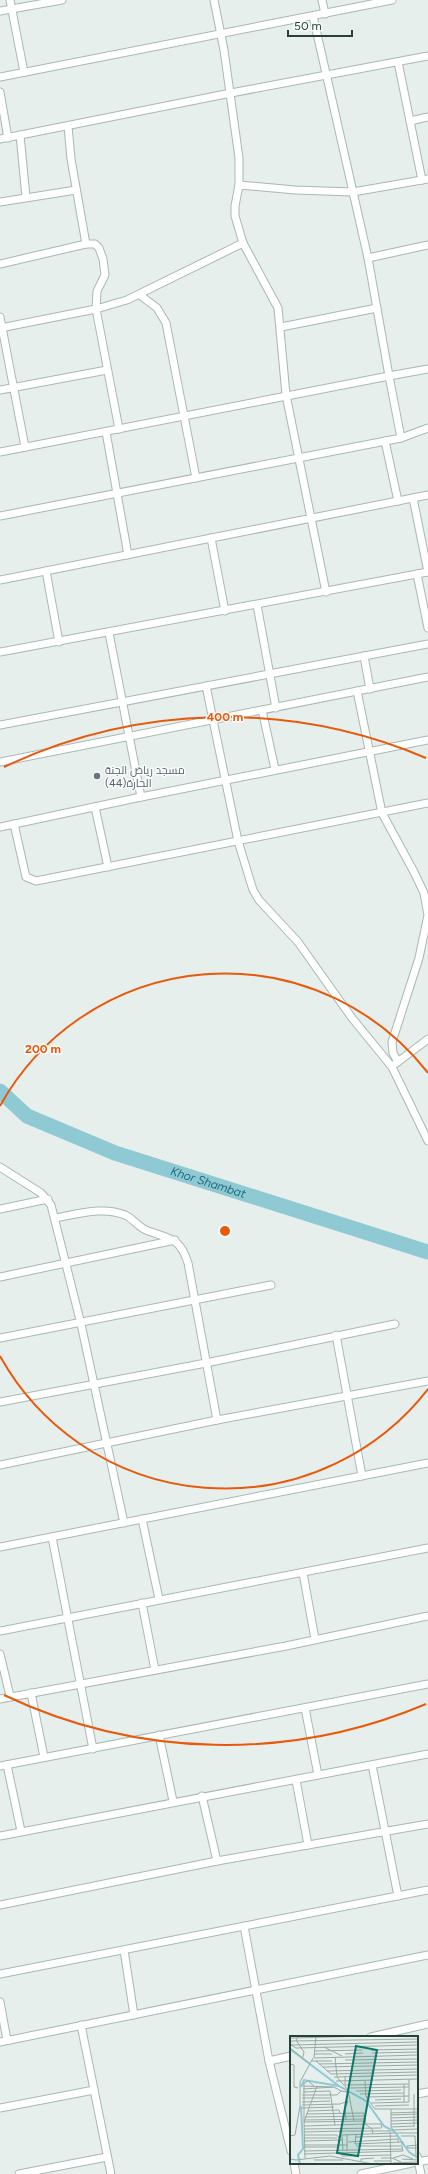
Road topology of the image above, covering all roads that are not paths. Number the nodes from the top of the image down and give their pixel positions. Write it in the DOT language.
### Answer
graph roads {
  1 [pos="10,0"];
  2 [pos="62,0"];
  3 [pos="214,0"];
  4 [pos="322,0"];
  5 [pos="392,0"];
  6 [pos="12,8"];
  7 [pos="0,11"];
  8 [pos="325,14"];
  9 [pos="313,16"];
  10 [pos="221,32"];
  11 [pos="428,56"];
  12 [pos="398,62"];
  13 [pos="24,72"];
  14 [pos="326,75"];
  15 [pos="0,77"];
  16 [pos="0,92"];
  17 [pos="231,93"];
  18 [pos="428,117"];
  19 [pos="410,121"];
  20 [pos="68,126"];
  21 [pos="20,135"];
  22 [pos="8,138"];
  23 [pos="0,140"];
  24 [pos="425,179"];
  25 [pos="239,185"];
  26 [pos="76,190"];
  27 [pos="353,192"];
  28 [pos="26,197"];
  29 [pos="0,202"];
  30 [pos="243,243"];
  31 [pos="86,244"];
  32 [pos="428,245"];
  33 [pos="368,258"];
  34 [pos="0,264"];
  35 [pos="140,295"];
  36 [pos="377,308"];
  37 [pos="96,309"];
  38 [pos="0,317"];
  39 [pos="281,327"];
  40 [pos="1,328"];
  41 [pos="428,369"];
  42 [pos="107,370"];
  43 [pos="389,376"];
  44 [pos="14,387"];
  45 [pos="0,390"];
  46 [pos="286,395"];
  47 [pos="184,415"];
  48 [pos="428,428"];
  49 [pos="119,429"];
  50 [pos="106,432"];
  51 [pos="401,438"];
  52 [pos="385,441"];
  53 [pos="25,447"];
  54 [pos="0,452"];
  55 [pos="297,458"];
  56 [pos="196,478"];
  57 [pos="118,493"];
  58 [pos="428,495"];
  59 [pos="413,498"];
  60 [pos="398,501"];
  61 [pos="0,516"];
  62 [pos="310,519"];
  63 [pos="211,538"];
  64 [pos="128,555"];
  65 [pos="46,571"];
  66 [pos="428,572"];
  67 [pos="417,574"];
  68 [pos="0,580"];
  69 [pos="326,592"];
  70 [pos="257,605"];
  71 [pos="225,611"];
  72 [pos="428,628"];
  73 [pos="109,632"];
  74 [pos="59,642"];
  75 [pos="428,644"];
  76 [pos="0,652"];
  77 [pos="364,656"];
  78 [pos="270,674"];
  79 [pos="428,677"];
  80 [pos="206,686"];
  81 [pos="370,689"];
  82 [pos="357,691"];
  83 [pos="122,702"];
  84 [pos="276,708"];
  85 [pos="262,710"];
  86 [pos="213,720"];
  87 [pos="0,725"];
  88 [pos="129,736"];
  89 [pos="428,740"];
  90 [pos="369,752"];
  91 [pos="0,762"];
  92 [pos="275,770"];
  93 [pos="225,780"];
  94 [pos="141,797"];
  95 [pos="428,803"];
  96 [pos="95,807"];
  97 [pos="382,812"];
  98 [pos="14,824"];
  99 [pos="0,827"];
  100 [pos="238,842"];
  101 [pos="108,867"];
  102 [pos="428,1039"];
  103 [pos="398,1062"];
  104 [pos="392,1068"];
  105 [pos="428,1141"];
  106 [pos="0,1167"];
  107 [pos="48,1199"];
  108 [pos="0,1209"];
  109 [pos="55,1218"];
  110 [pos="175,1240"];
  111 [pos="67,1264"];
  112 [pos="0,1277"];
  113 [pos="271,1285"];
  114 [pos="194,1301"];
  115 [pos="81,1324"];
  116 [pos="395,1324"];
  117 [pos="336,1335"];
  118 [pos="0,1338"];
  119 [pos="206,1363"];
  120 [pos="428,1381"];
  121 [pos="95,1384"];
  122 [pos="347,1397"];
  123 [pos="0,1402"];
  124 [pos="217,1420"];
  125 [pos="108,1444"];
  126 [pos="428,1463"];
  127 [pos="0,1465"];
  128 [pos="362,1476"];
  129 [pos="142,1519"];
  130 [pos="124,1523"];
  131 [pos="52,1537"];
  132 [pos="0,1547"];
  133 [pos="428,1548"];
  134 [pos="303,1574"];
  135 [pos="159,1599"];
  136 [pos="142,1603"];
  137 [pos="428,1616"];
  138 [pos="68,1617"];
  139 [pos="0,1631"];
  140 [pos="315,1639"];
  141 [pos="0,1654"];
  142 [pos="155,1670"];
  143 [pos="81,1683"];
  144 [pos="428,1684"];
  145 [pos="32,1693"];
  146 [pos="10,1696"];
  147 [pos="0,1699"];
  148 [pos="305,1708"];
  149 [pos="159,1735"];
  150 [pos="93,1748"];
  151 [pos="428,1754"];
  152 [pos="44,1757"];
  153 [pos="372,1765"];
  154 [pos="4,1766"];
  155 [pos="318,1775"];
  156 [pos="296,1780"];
  157 [pos="202,1796"];
  158 [pos="173,1801"];
  159 [pos="428,1824"];
  160 [pos="21,1831"];
  161 [pos="385,1831"];
  162 [pos="0,1836"];
  163 [pos="308,1845"];
  164 [pos="217,1861"];
  165 [pos="428,1890"];
  166 [pos="398,1896"];
  167 [pos="0,1905"];
  168 [pos="244,1926"];
  169 [pos="124,1950"];
  170 [pos="428,1956"];
  171 [pos="0,1974"];
  172 [pos="256,1990"];
  173 [pos="0,2002"];
  174 [pos="134,2015"];
  175 [pos="428,2024"];
  176 [pos="81,2025"];
  177 [pos="375,2036"];
  178 [pos="4,2041"];
  179 [pos="290,2056"];
  180 [pos="269,2061"];
  181 [pos="94,2090"];
  182 [pos="428,2092"];
  183 [pos="418,2094"];
  184 [pos="0,2108"];
  185 [pos="288,2122"];
  186 [pos="290,2141"];
  187 [pos="107,2157"];
  188 [pos="428,2160"];
  189 [pos="418,2161"];
  190 [pos="294,2164"];
  191 [pos="403,2164"];
  192 [pos="417,2164"];
  193 [pos="19,2174"];
  194 [pos="111,2174"];
  195 [pos="296,2174"];
  196 [pos="361,2174"];
  197 [pos="420,2174"];
  1 -- 6 [label="street"];
  2 -- 6 [label="street"];
  3 -- 10 [label="street"];
  4 -- 8 [label="street"];
  5 -- 8 [label="street"];
  6 -- 7 [label="street"];
  6 -- 13 [label="street"];
  8 -- 9 [label="street"];
  9 -- 10 [label="street"];
  9 -- 14 [label="street"];
  10 -- 13 [label="street"];
  10 -- 17 [label="street"];
  11 -- 12 [label="street"];
  12 -- 14 [label="street"];
  12 -- 19 [label="street"];
  13 -- 15 [label="street"];
  14 -- 17 [label="street"];
  14 -- 27 [label="street"];
  16 -- 22 [label="street"];
  17 -- 20 [label="street"];
  17 -- 25 [label="street"];
  18 -- 19 [label="street"];
  19 -- 24 [label="street"];
  20 -- 21 [label="street"];
  20 -- 26 [label="street"];
  21 -- 22 [label="street"];
  21 -- 28 [label="street"];
  22 -- 23 [label="street"];
  24 -- 27 [label="street"];
  25 -- 27 [label="street"];
  25 -- 30 [label="street"];
  26 -- 28 [label="street"];
  26 -- 31 [label="street"];
  27 -- 33 [label="street"];
  28 -- 29 [label="street"];
  30 -- 35 [label="street"];
  30 -- 39 [label="street"];
  31 -- 34 [label="street"];
  31 -- 37 [label="street"];
  32 -- 33 [label="street"];
  33 -- 36 [label="street"];
  35 -- 37 [label="street"];
  35 -- 47 [label="street"];
  36 -- 39 [label="street"];
  36 -- 43 [label="street"];
  37 -- 40 [label="street"];
  37 -- 42 [label="street"];
  38 -- 40 [label="street"];
  39 -- 46 [label="street"];
  40 -- 44 [label="street"];
  41 -- 43 [label="street"];
  42 -- 44 [label="street"];
  42 -- 49 [label="street"];
  43 -- 46 [label="street"];
  43 -- 51 [label="street"];
  44 -- 45 [label="street"];
  44 -- 53 [label="street"];
  46 -- 47 [label="street"];
  46 -- 55 [label="street"];
  47 -- 49 [label="street"];
  47 -- 56 [label="street"];
  48 -- 51 [label="street"];
  49 -- 50 [label="street"];
  50 -- 53 [label="street"];
  50 -- 57 [label="street"];
  51 -- 52 [label="street"];
  52 -- 55 [label="street"];
  52 -- 60 [label="street"];
  53 -- 54 [label="street"];
  55 -- 56 [label="street"];
  55 -- 62 [label="street"];
  56 -- 57 [label="street"];
  57 -- 61 [label="street"];
  57 -- 64 [label="street"];
  58 -- 59 [label="street"];
  59 -- 60 [label="street"];
  59 -- 66 [label="street"];
  60 -- 62 [label="street"];
  62 -- 63 [label="street"];
  62 -- 69 [label="street"];
  63 -- 64 [label="street"];
  63 -- 71 [label="street"];
  64 -- 65 [label="street"];
  65 -- 68 [label="street"];
  65 -- 74 [label="street"];
  66 -- 67 [label="street"];
  67 -- 69 [label="street"];
  67 -- 72 [label="street"];
  69 -- 70 [label="street"];
  70 -- 71 [label="street"];
  70 -- 78 [label="street"];
  71 -- 73 [label="street"];
  73 -- 74 [label="street"];
  73 -- 83 [label="street"];
  74 -- 76 [label="street"];
  75 -- 77 [label="street"];
  77 -- 78 [label="street"];
  77 -- 81 [label="street"];
  78 -- 80 [label="street"];
  78 -- 84 [label="street"];
  79 -- 81 [label="street"];
  80 -- 83 [label="street"];
  80 -- 86 [label="street"];
  81 -- 82 [label="street"];
  82 -- 84 [label="street"];
  82 -- 90 [label="street"];
  83 -- 87 [label="street"];
  83 -- 88 [label="street"];
  84 -- 85 [label="street"];
  85 -- 86 [label="street"];
  85 -- 92 [label="street"];
  86 -- 88 [label="street"];
  86 -- 93 [label="street"];
  88 -- 91 [label="street"];
  88 -- 94 [label="street"];
  89 -- 90 [label="street"];
  90 -- 92 [label="street"];
  90 -- 97 [label="street"];
  92 -- 93 [label="street"];
  93 -- 94 [label="street"];
  93 -- 100 [label="street"];
  94 -- 96 [label="street"];
  95 -- 97 [label="street"];
  96 -- 98 [label="street"];
  96 -- 101 [label="street"];
  97 -- 100 [label="street"];
  97 -- 103 [label="street"];
  98 -- 99 [label="street"];
  98 -- 101 [label="street"];
  100 -- 101 [label="street"];
  100 -- 104 [label="street"];
  102 -- 103 [label="street"];
  103 -- 104 [label="street"];
  104 -- 105 [label="street"];
  106 -- 107 [label="street"];
  107 -- 108 [label="street"];
  107 -- 109 [label="street"];
  109 -- 110 [label="street"];
  109 -- 111 [label="street"];
  110 -- 111 [label="street"];
  110 -- 114 [label="street"];
  111 -- 112 [label="street"];
  111 -- 115 [label="street"];
  113 -- 114 [label="street"];
  114 -- 115 [label="street"];
  114 -- 119 [label="street"];
  115 -- 118 [label="street"];
  115 -- 121 [label="street"];
  116 -- 117 [label="street"];
  117 -- 119 [label="street"];
  117 -- 122 [label="street"];
  119 -- 121 [label="street"];
  119 -- 124 [label="street"];
  120 -- 122 [label="street"];
  121 -- 123 [label="street"];
  121 -- 125 [label="street"];
  122 -- 124 [label="street"];
  122 -- 128 [label="street"];
  124 -- 125 [label="street"];
  125 -- 127 [label="street"];
  125 -- 130 [label="street"];
  126 -- 128 [label="street"];
  128 -- 129 [label="street"];
  129 -- 130 [label="street"];
  129 -- 135 [label="street"];
  130 -- 131 [label="street"];
  131 -- 132 [label="street"];
  131 -- 138 [label="street"];
  133 -- 134 [label="street"];
  134 -- 135 [label="street"];
  134 -- 140 [label="street"];
  135 -- 136 [label="street"];
  136 -- 138 [label="street"];
  136 -- 142 [label="street"];
  137 -- 140 [label="street"];
  138 -- 139 [label="street"];
  138 -- 143 [label="street"];
  140 -- 142 [label="street"];
  141 -- 146 [label="street"];
  142 -- 143 [label="street"];
  143 -- 145 [label="street"];
  143 -- 150 [label="street"];
  144 -- 148 [label="street"];
  145 -- 146 [label="street"];
  145 -- 152 [label="street"];
  146 -- 147 [label="street"];
  148 -- 149 [label="street"];
  148 -- 155 [label="street"];
  149 -- 150 [label="street"];
  149 -- 158 [label="street"];
  150 -- 152 [label="street"];
  151 -- 153 [label="street"];
  152 -- 154 [label="street"];
  153 -- 155 [label="street"];
  153 -- 161 [label="street"];
  154 -- 160 [label="street"];
  155 -- 156 [label="street"];
  156 -- 157 [label="street"];
  156 -- 163 [label="street"];
  157 -- 158 [label="street"];
  157 -- 164 [label="street"];
  158 -- 160 [label="street"];
  159 -- 161 [label="street"];
  160 -- 162 [label="street"];
  161 -- 163 [label="street"];
  161 -- 166 [label="street"];
  163 -- 164 [label="street"];
  164 -- 167 [label="street"];
  165 -- 166 [label="street"];
  166 -- 168 [label="street"];
  168 -- 169 [label="street"];
  168 -- 172 [label="street"];
  169 -- 171 [label="street"];
  169 -- 174 [label="street"];
  170 -- 172 [label="street"];
  172 -- 174 [label="street"];
  172 -- 180 [label="street"];
  173 -- 178 [label="street"];
  174 -- 176 [label="street"];
  175 -- 177 [label="street"];
  176 -- 178 [label="street"];
  176 -- 181 [label="street"];
  179 -- 180 [label="street"];
  180 -- 185 [label="street"];
  181 -- 184 [label="street"];
  181 -- 187 [label="street"];
  182 -- 183 [label="street"];
  185 -- 186 [label="street"];
  187 -- 193 [label="street"];
  187 -- 194 [label="street"];
  188 -- 189 [label="street"];
  190 -- 195 [label="street"];
  191 -- 196 [label="street"];
  192 -- 197 [label="street"];
}
